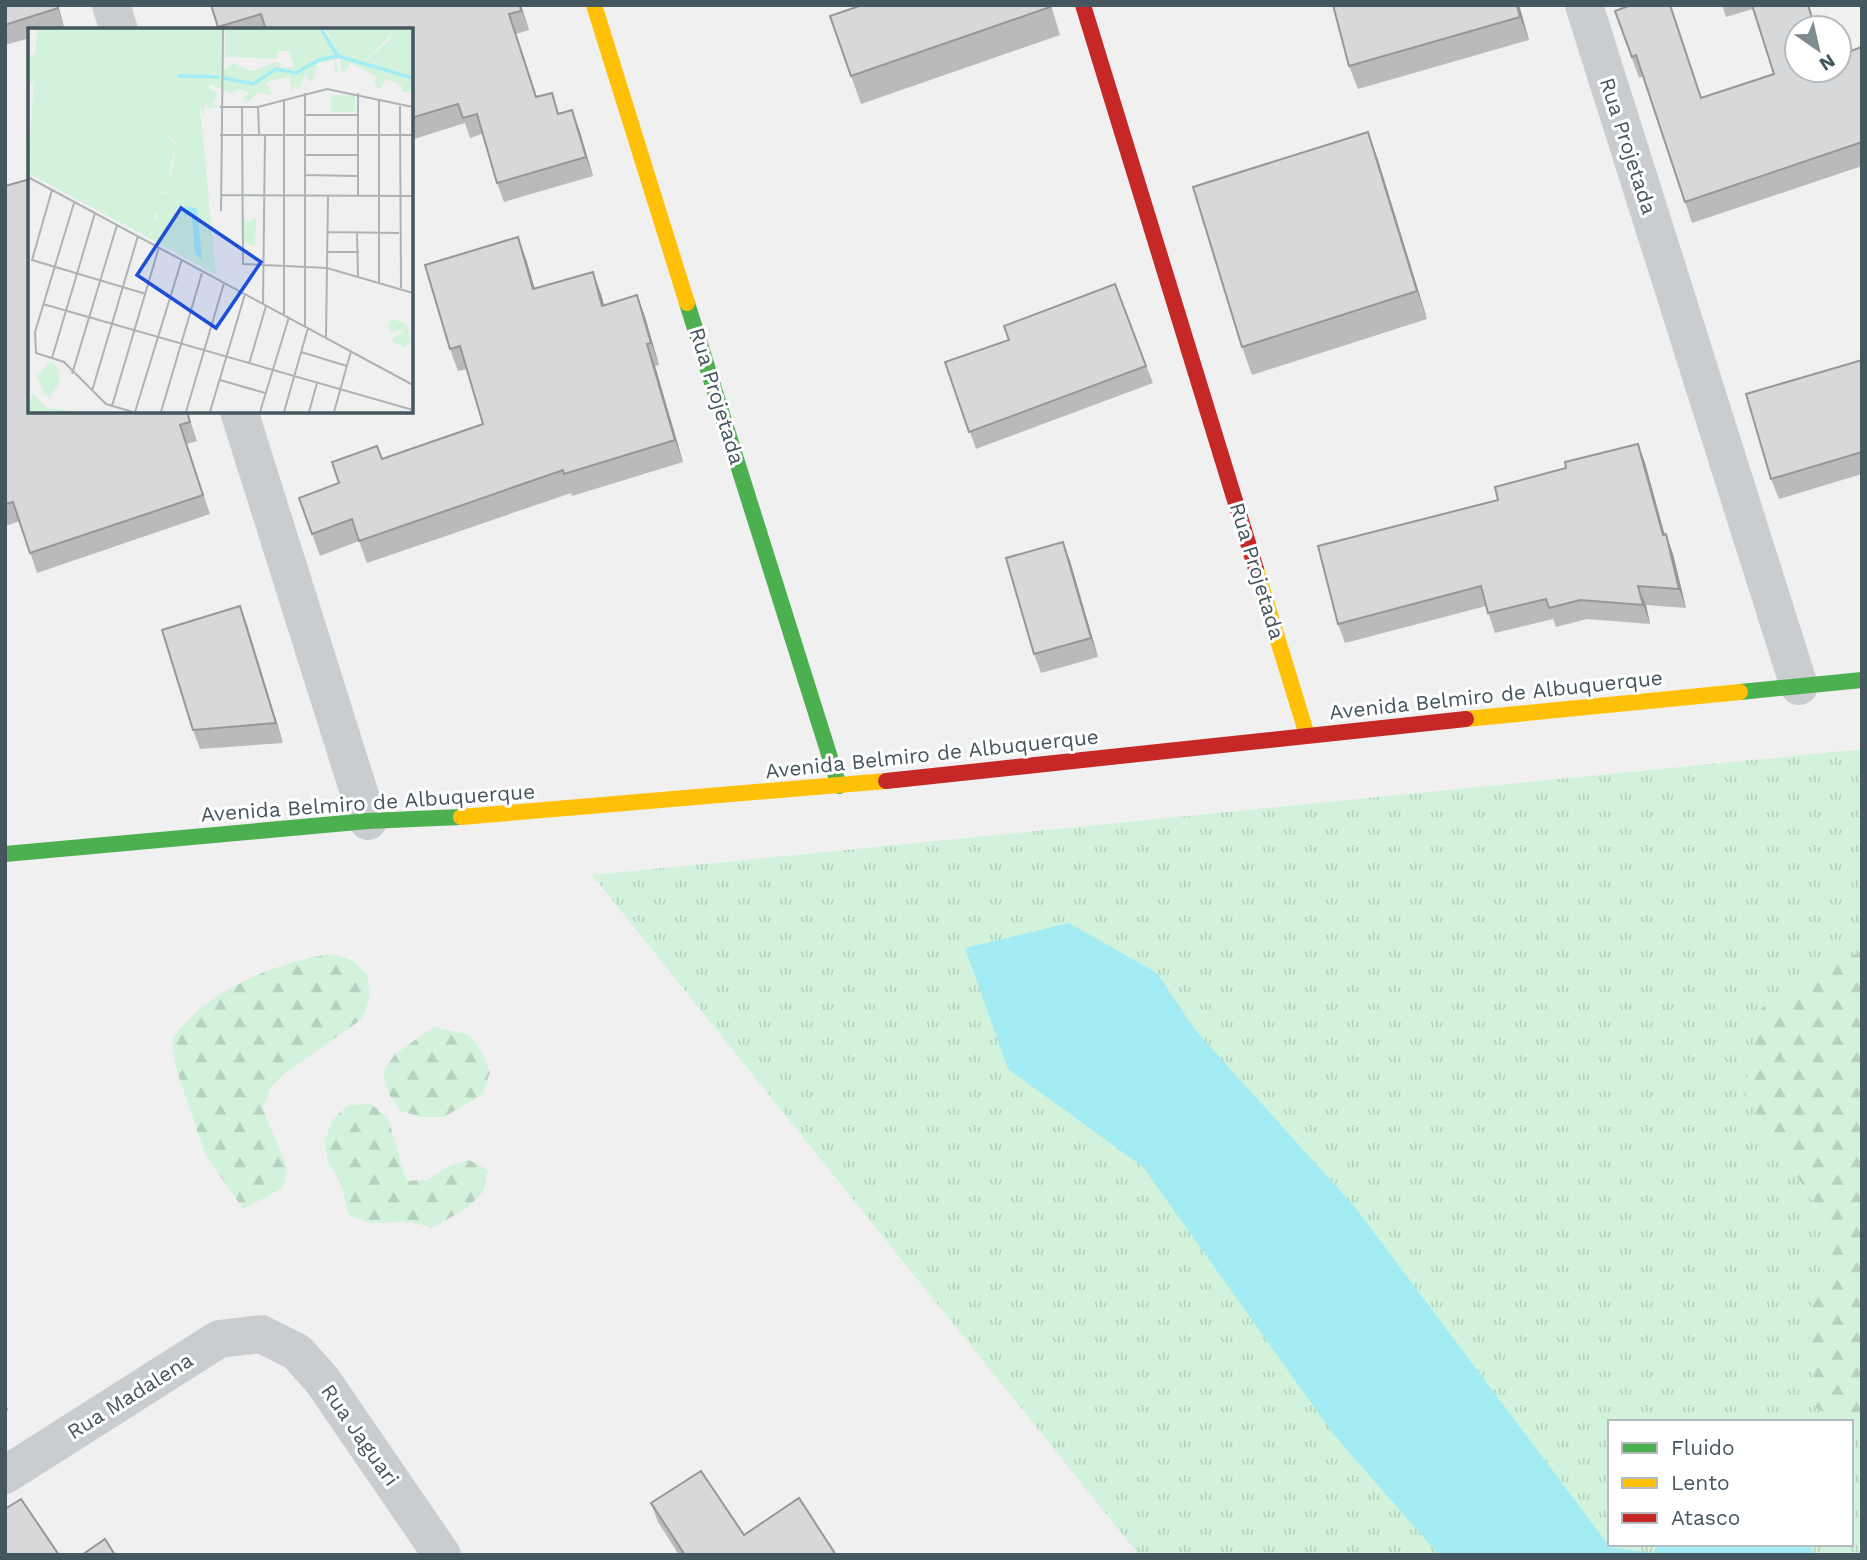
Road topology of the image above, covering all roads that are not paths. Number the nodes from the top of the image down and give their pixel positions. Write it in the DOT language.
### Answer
graph roads {
  1 [pos="111,5"];
  2 [pos="594,5"];
  3 [pos="1083,5"];
  4 [pos="1584,5"];
  5 [pos="118,28"];
  6 [pos="240,413"];
  7 [pos="1862,680"];
  8 [pos="1799,687"];
  9 [pos="1307,735"];
  10 [pos="839,786"];
  11 [pos="368,821"];
  12 [pos="5,854"];
  13 [pos="261,1334"];
  14 [pos="5,1475"];
  15 [pos="442,1555"];
  1 -- 5 [label="street"];
  2 -- 10 [label="main road, Rua Projetada"];
  3 -- 9 [label="main road, Rua Projetada"];
  4 -- 8 [label="street, Rua Projetada"];
  6 -- 11 [label="street"];
  7 -- 8 [label="main road, Avenida Belmiro de Albuquerque"];
  8 -- 9 [label="main road, Avenida Belmiro de Albuquerque"];
  9 -- 10 [label="main road, Avenida Belmiro de Albuquerque"];
  10 -- 11 [label="main road, Avenida Belmiro de Albuquerque"];
  11 -- 12 [label="main road, Avenida Belmiro de Albuquerque"];
  13 -- 14 [label="street, Rua Madalena"];
  13 -- 15 [label="street, Rua Jaguari"];
}
